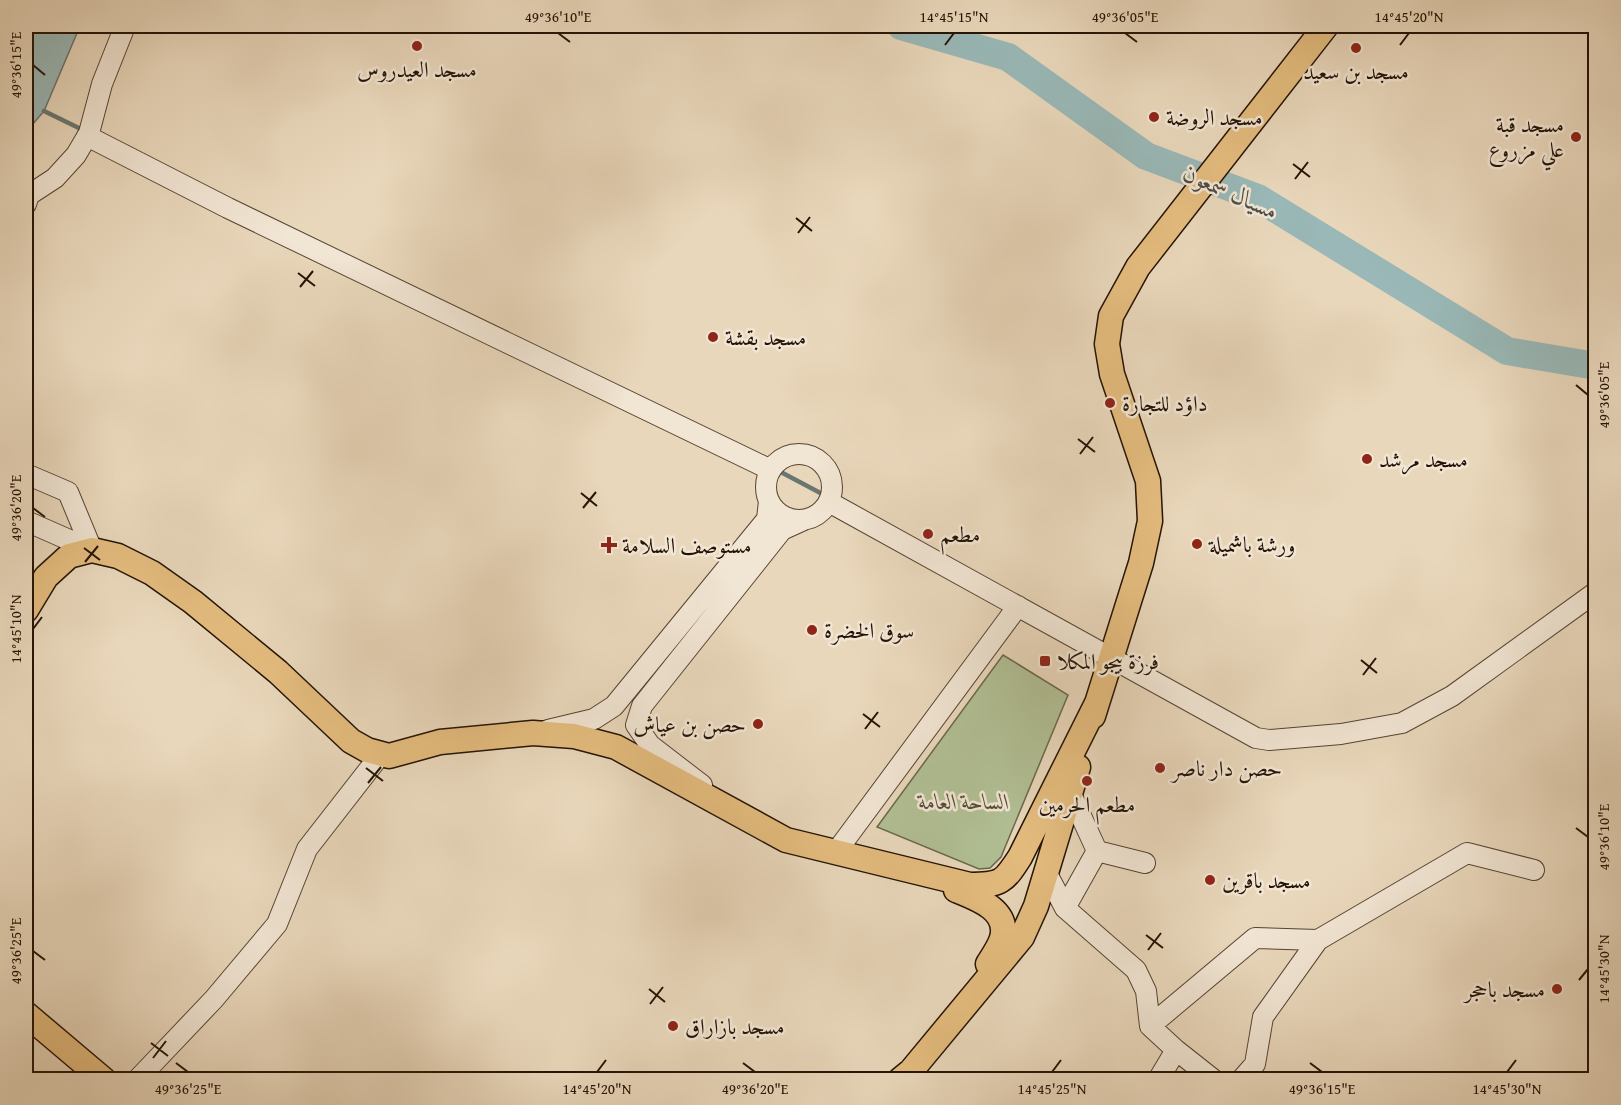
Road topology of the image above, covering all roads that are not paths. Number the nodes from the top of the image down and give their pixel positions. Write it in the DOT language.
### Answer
graph roads {
  1 [pos="125,26"];
  2 [pos="1326,26"];
  3 [pos="87,136"];
  4 [pos="27,198"];
  5 [pos="771,470"];
  6 [pos="26,474"];
  7 [pos="769,501"];
  8 [pos="829,502"];
  9 [pos="804,520"];
  10 [pos="26,521"];
  11 [pos="92,550"];
  12 [pos="1596,592"];
  13 [pos="1018,606"];
  14 [pos="26,610"];
  15 [pos="1110,658"];
  16 [pos="1097,703"];
  17 [pos="533,733"];
  18 [pos="381,754"];
  19 [pos="1070,792"];
  20 [pos="747,819"];
  21 [pos="1097,851"];
  22 [pos="836,852"];
  23 [pos="1145,863"];
  24 [pos="909,870"];
  25 [pos="1534,870"];
  26 [pos="1046,872"];
  27 [pos="1065,908"];
  28 [pos="1318,940"];
  29 [pos="969,1000"];
  30 [pos="26,1014"];
  31 [pos="1150,1026"];
  32 [pos="1176,1050"];
  33 [pos="104,1080"];
  34 [pos="137,1080"];
  35 [pos="900,1080"];
  36 [pos="1158,1080"];
  37 [pos="1214,1080"];
  38 [pos="1241,1080"];
  1 -- 3 [label="street"];
  2 -- 15 [label="main road"];
  3 -- 4 [label="street"];
  3 -- 5 [label="street"];
  5 -- 7 [label="street"];
  5 -- 8 [label="street"];
  6 -- 11 [label="street"];
  7 -- 9 [label="street"];
  7 -- 17 [label="street"];
  8 -- 9 [label="street"];
  8 -- 13 [label="street"];
  9 -- 20 [label="street"];
  10 -- 11 [label="street"];
  11 -- 14 [label="main road"];
  11 -- 18 [label="main road"];
  12 -- 15 [label="street"];
  13 -- 15 [label="street"];
  13 -- 22 [label="street"];
  15 -- 16 [label="main road"];
  16 -- 19 [label="main road"];
  16 -- 24 [label="main road"];
  17 -- 18 [label="main road"];
  17 -- 20 [label="main road"];
  18 -- 34 [label="street"];
  19 -- 21 [label="street"];
  19 -- 26 [label="main road"];
  20 -- 22 [label="main road"];
  21 -- 23 [label="street"];
  21 -- 27 [label="street"];
  22 -- 24 [label="main road"];
  24 -- 29 [label="main road"];
  25 -- 28 [label="street"];
  26 -- 27 [label="street"];
  26 -- 29 [label="main road"];
  27 -- 31 [label="street"];
  28 -- 31 [label="street"];
  28 -- 38 [label="street"];
  29 -- 35 [label="main road"];
  30 -- 33 [label="main road"];
  31 -- 32 [label="street"];
  32 -- 36 [label="street"];
  32 -- 37 [label="street"];
}
